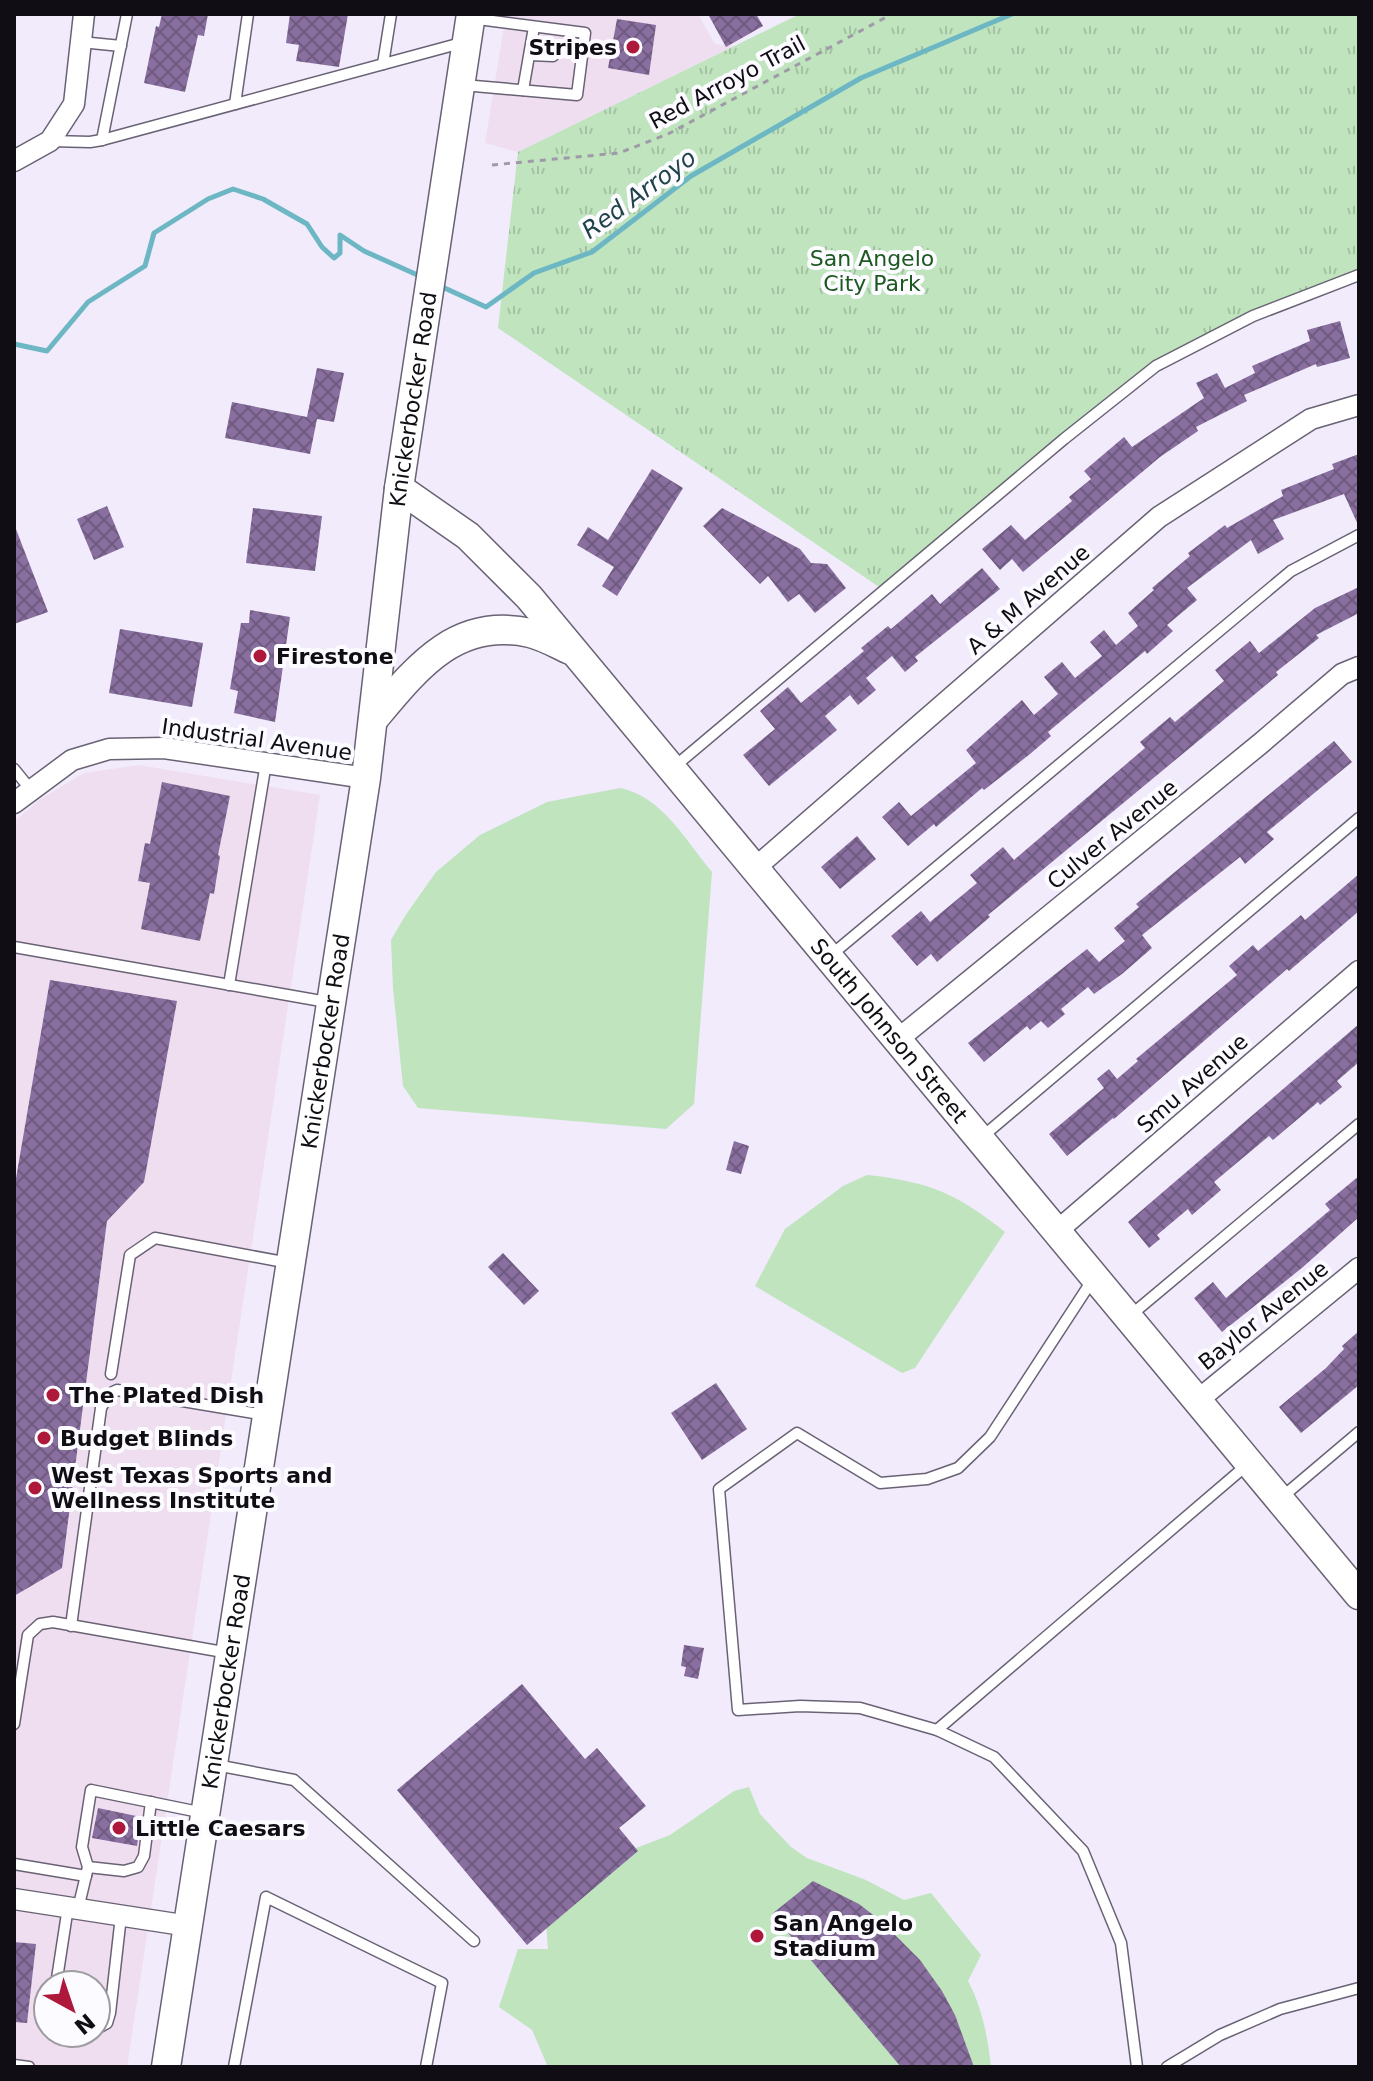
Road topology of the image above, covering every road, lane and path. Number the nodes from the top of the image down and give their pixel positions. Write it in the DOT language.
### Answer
graph roads {
  1 [pos="84,14"];
  2 [pos="127,14"];
  3 [pos="248,14"];
  4 [pos="391,14"];
  5 [pos="892,14"];
  6 [pos="469,25"];
  7 [pos="534,27"];
  8 [pos="81,42"];
  9 [pos="121,46"];
  10 [pos="530,55"];
  11 [pos="553,56"];
  12 [pos="383,64"];
  13 [pos="461,85"];
  14 [pos="523,90"];
  15 [pos="235,104"];
  16 [pos="102,140"];
  17 [pos="50,141"];
  18 [pos="14,161"];
  19 [pos="492,165"];
  20 [pos="1359,275"];
  21 [pos="1359,405"];
  22 [pos="399,488"];
  23 [pos="1359,535"];
  24 [pos="575,652"];
  25 [pos="1359,667"];
  26 [pos="373,720"];
  27 [pos="266,763"];
  28 [pos="14,769"];
  29 [pos="672,769"];
  30 [pos="366,778"];
  31 [pos="31,790"];
  32 [pos="14,803"];
  33 [pos="1359,818"];
  34 [pos="755,868"];
  35 [pos="14,947"];
  36 [pos="828,957"];
  37 [pos="1359,971"];
  38 [pos="229,985"];
  39 [pos="332,1002"];
  40 [pos="897,1040"];
  41 [pos="1359,1124"];
  42 [pos="980,1139"];
  43 [pos="1057,1231"];
  44 [pos="291,1263"];
  45 [pos="1359,1268"];
  46 [pos="1095,1276"];
  47 [pos="1129,1317"];
  48 [pos="111,1374"];
  49 [pos="1198,1400"];
  50 [pos="267,1416"];
  51 [pos="1359,1432"];
  52 [pos="1249,1462"];
  53 [pos="1280,1499"];
  54 [pos="1358,1593"];
  55 [pos="71,1626"];
  56 [pos="231,1654"];
  57 [pos="14,1724"];
  58 [pos="937,1730"];
  59 [pos="214,1765"];
  60 [pos="151,1802"];
  61 [pos="206,1813"];
  62 [pos="14,1864"];
  63 [pos="87,1871"];
  64 [pos="14,1899"];
  65 [pos="73,1908"];
  66 [pos="121,1916"];
  67 [pos="189,1926"];
  68 [pos="474,1941"];
  69 [pos="60,1969"];
  70 [pos="1359,1988"];
  71 [pos="112,1995"];
  72 [pos="14,2065"];
  73 [pos="29,2067"];
  74 [pos="166,2067"];
  75 [pos="234,2067"];
  76 [pos="426,2067"];
  77 [pos="1137,2067"];
  78 [pos="1167,2067"];
  1 -- 8 [label="street"];
  2 -- 9 [label="lane"];
  3 -- 15 [label="lane"];
  4 -- 12 [label="lane"];
  5 -- 19 [label="path, Red Arroyo Trail"];
  6 -- 7 [label="lane"];
  6 -- 12 [label="lane"];
  6 -- 13 [label="main road, Knickerbocker Road"];
  7 -- 10 [label="lane"];
  7 -- 14 [label="lane"];
  8 -- 9 [label="lane"];
  8 -- 17 [label="street"];
  9 -- 16 [label="lane"];
  10 -- 11 [label="lane"];
  10 -- 14 [label="lane"];
  12 -- 15 [label="lane"];
  13 -- 14 [label="lane"];
  13 -- 22 [label="main road, Knickerbocker Road"];
  15 -- 16 [label="lane"];
  16 -- 17 [label="lane"];
  17 -- 18 [label="street"];
  20 -- 29 [label="lane"];
  21 -- 34 [label="street, A & M Avenue"];
  22 -- 24 [label="main road, South Johnson Street"];
  22 -- 26 [label="main road, Knickerbocker Road"];
  23 -- 36 [label="lane"];
  24 -- 26 [label="main road"];
  24 -- 29 [label="main road, South Johnson Street"];
  25 -- 40 [label="street, Culver Avenue"];
  26 -- 30 [label="main road, Knickerbocker Road"];
  27 -- 30 [label="street, Industrial Avenue"];
  27 -- 31 [label="street, Industrial Avenue"];
  27 -- 38 [label="lane"];
  28 -- 31 [label="lane"];
  29 -- 34 [label="main road, South Johnson Street"];
  30 -- 39 [label="main road, Knickerbocker Road"];
  31 -- 32 [label="street, Industrial Avenue"];
  33 -- 42 [label="lane"];
  34 -- 36 [label="main road, South Johnson Street"];
  35 -- 38 [label="lane"];
  36 -- 40 [label="main road, South Johnson Street"];
  37 -- 43 [label="street, Smu Avenue"];
  38 -- 39 [label="lane"];
  39 -- 44 [label="main road, Knickerbocker Road"];
  40 -- 42 [label="main road, South Johnson Street"];
  41 -- 47 [label="lane"];
  42 -- 43 [label="main road, South Johnson Street"];
  43 -- 46 [label="main road, South Johnson Street"];
  44 -- 48 [label="lane"];
  44 -- 50 [label="main road, Knickerbocker Road"];
  45 -- 49 [label="street, Baylor Avenue"];
  46 -- 47 [label="main road, South Johnson Street"];
  46 -- 58 [label="lane"];
  47 -- 49 [label="main road, South Johnson Street"];
  49 -- 52 [label="main road, South Johnson Street"];
  50 -- 55 [label="lane"];
  50 -- 56 [label="main road, Knickerbocker Road"];
  51 -- 53 [label="lane"];
  52 -- 53 [label="main road, South Johnson Street"];
  52 -- 58 [label="lane"];
  53 -- 54 [label="main road, South Johnson Street"];
  55 -- 56 [label="lane"];
  55 -- 57 [label="lane"];
  56 -- 59 [label="main road, Knickerbocker Road"];
  58 -- 77 [label="lane"];
  59 -- 61 [label="main road, Knickerbocker Road"];
  59 -- 68 [label="lane"];
  60 -- 61 [label="lane"];
  60 -- 63 [label="lane"];
  60 -- 63 [label="lane"];
  61 -- 67 [label="main road, Knickerbocker Road"];
  62 -- 63 [label="lane"];
  63 -- 65 [label="lane"];
  64 -- 65 [label="street"];
  65 -- 66 [label="street"];
  65 -- 69 [label="lane"];
  66 -- 67 [label="street"];
  66 -- 71 [label="lane"];
  67 -- 74 [label="main road, Knickerbocker Road"];
  70 -- 78 [label="lane"];
  72 -- 73 [label="lane"];
  75 -- 76 [label="lane"];
}
